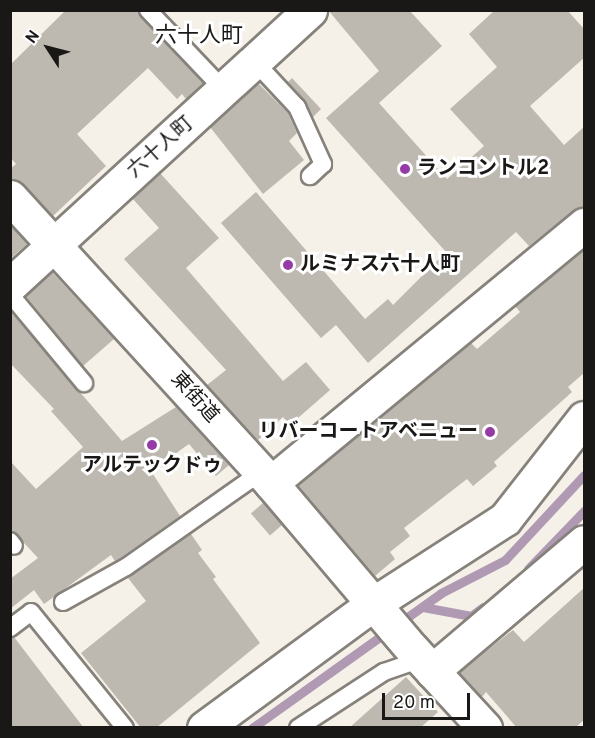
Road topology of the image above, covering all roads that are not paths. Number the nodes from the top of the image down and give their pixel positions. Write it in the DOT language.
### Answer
graph roads {
  1 [pos="148,10"];
  2 [pos="310,10"];
  3 [pos="255,62"];
  4 [pos="224,90"];
  5 [pos="310,176"];
  6 [pos="10,197"];
  7 [pos="585,225"];
  8 [pos="55,245"];
  9 [pos="10,285"];
  10 [pos="10,294"];
  11 [pos="84,383"];
  12 [pos="585,418"];
  13 [pos="266,477"];
  14 [pos="585,542"];
  15 [pos="63,602"];
  16 [pos="376,608"];
  17 [pos="10,628"];
  18 [pos="422,660"];
  19 [pos="125,728"];
  20 [pos="204,728"];
  21 [pos="298,728"];
  22 [pos="485,728"];
  1 -- 4 [label="lane"];
  2 -- 3 [label="street, 六十人町"];
  3 -- 4 [label="street, 六十人町"];
  3 -- 5 [label="lane"];
  4 -- 8 [label="street, 六十人町"];
  6 -- 8 [label="street, 東街道"];
  7 -- 13 [label="street"];
  8 -- 9 [label="street, 六十人町"];
  8 -- 13 [label="street, 東街道"];
  10 -- 11 [label="lane"];
  12 -- 16 [label="street"];
  13 -- 15 [label="lane"];
  13 -- 16 [label="street, 東街道"];
  14 -- 18 [label="street"];
  16 -- 18 [label="street, 東街道"];
  16 -- 20 [label="street"];
  17 -- 19 [label="lane"];
  18 -- 21 [label="lane"];
  18 -- 22 [label="street"];
}
